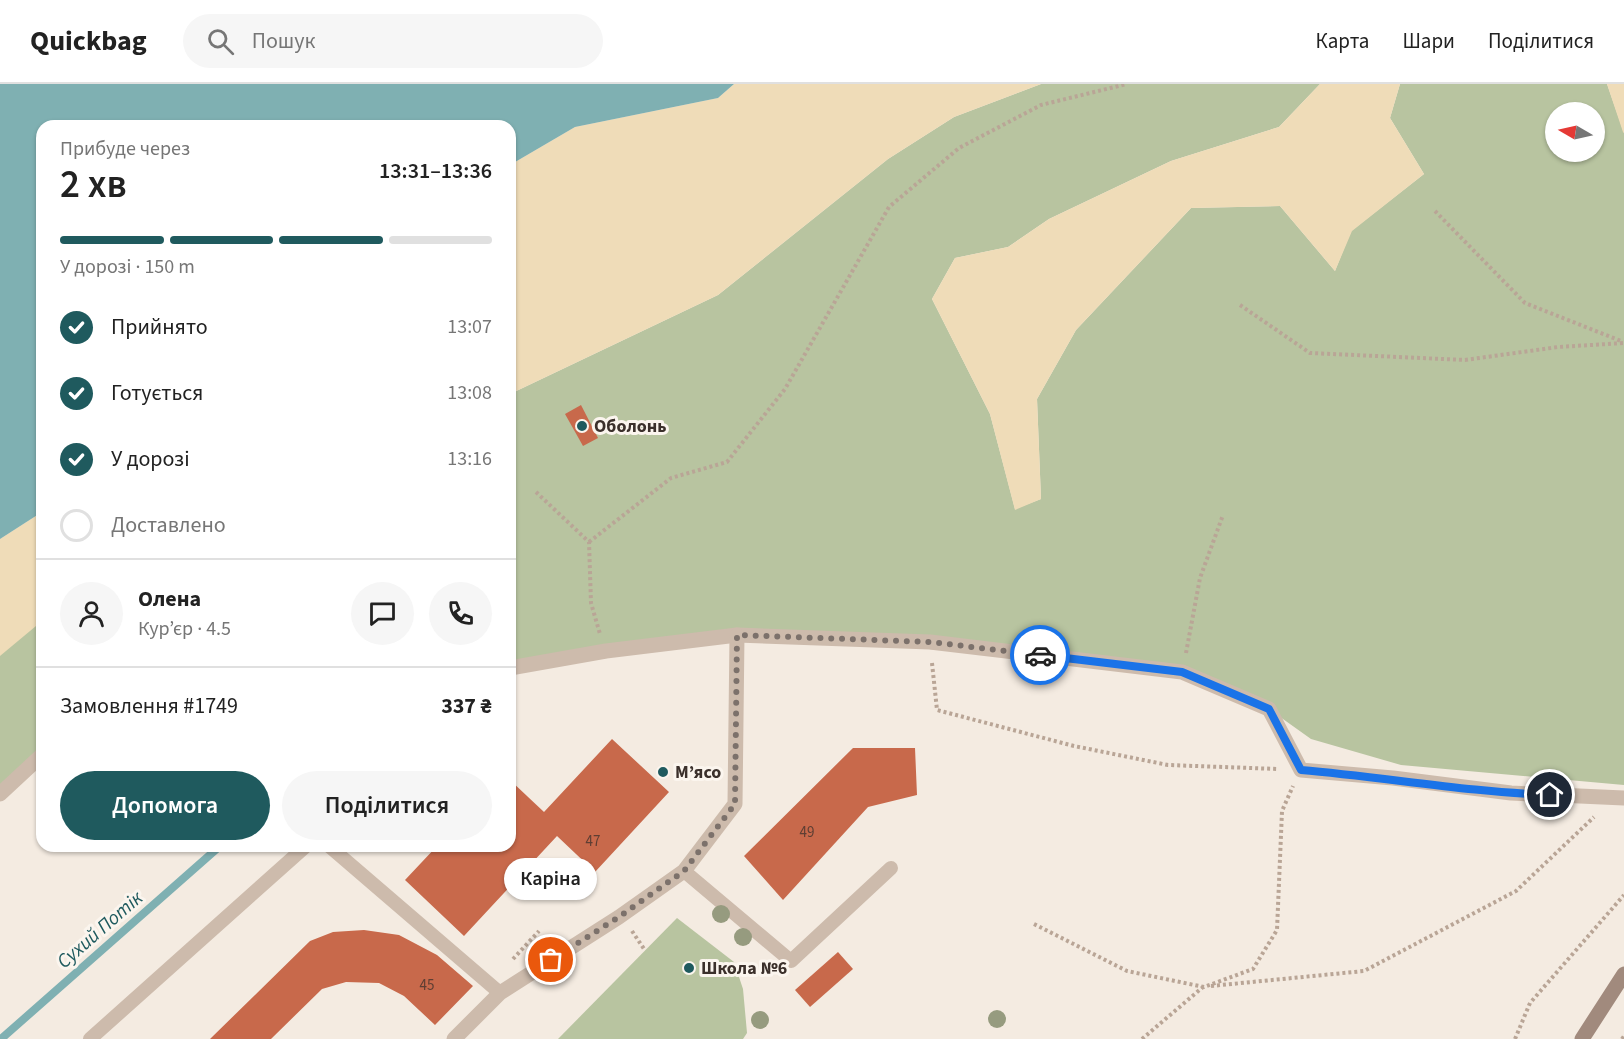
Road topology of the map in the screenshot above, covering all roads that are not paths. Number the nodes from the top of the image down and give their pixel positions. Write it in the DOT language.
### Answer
graph roads {
  1 [pos="737,635"];
  2 [pos="516,667"];
  3 [pos="36,761"];
  4 [pos="0,794"];
  5 [pos="1619,798"];
  6 [pos="299,852"];
  7 [pos="336,852"];
  8 [pos="891,868"];
  9 [pos="684,871"];
  10 [pos="1624,974"];
  11 [pos="500,993"];
  12 [pos="90,1039"];
  13 [pos="454,1039"];
  14 [pos="1582,1039"];
  1 -- 2 [label="street"];
  1 -- 5 [label="street"];
  1 -- 9 [label="street"];
  3 -- 4 [label="street"];
  6 -- 12 [label="lane"];
  7 -- 11 [label="lane"];
  8 -- 9 [label="lane"];
  9 -- 11 [label="street"];
  10 -- 14 [label="street"];
  11 -- 13 [label="street"];
}
